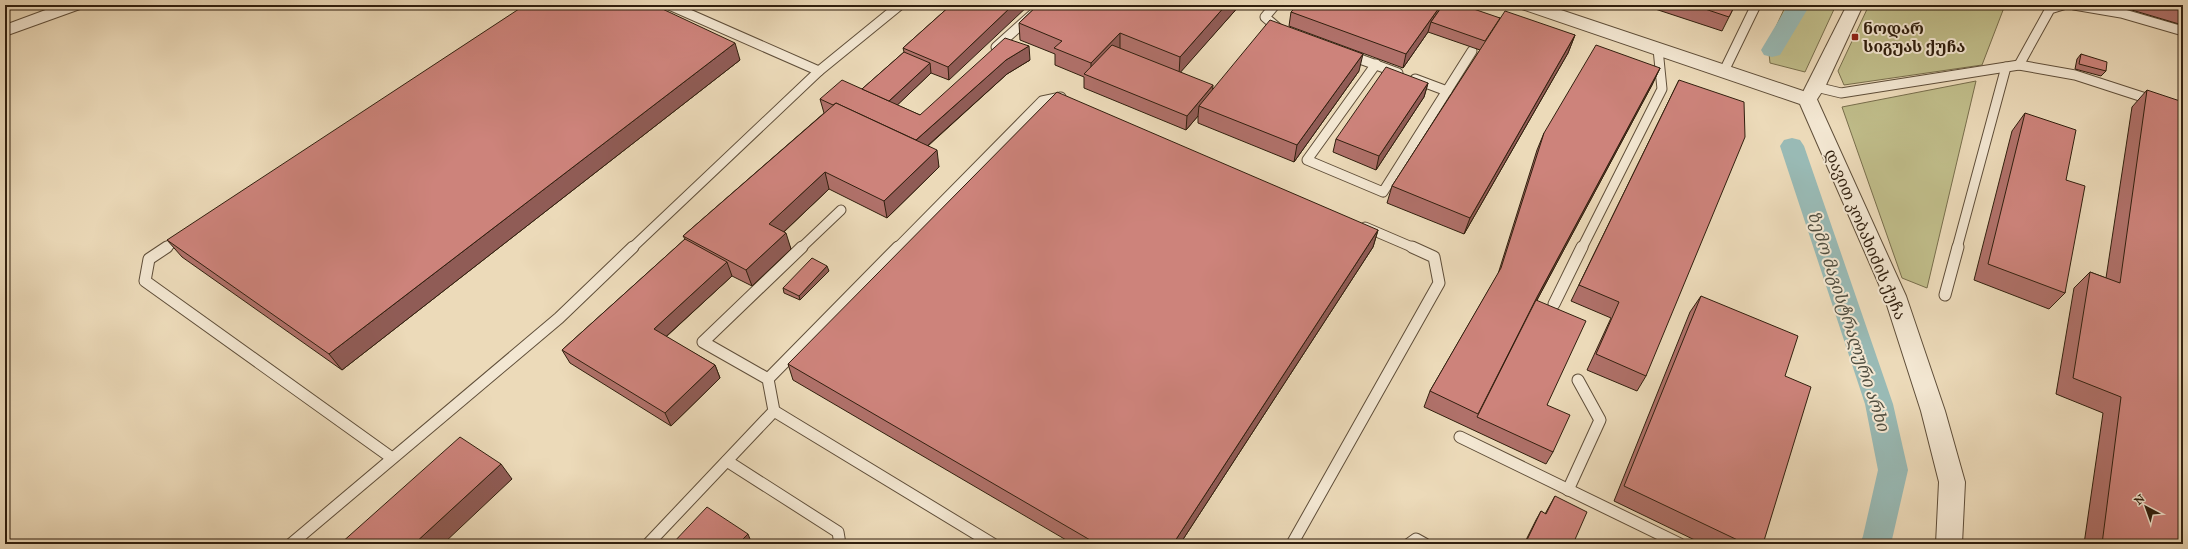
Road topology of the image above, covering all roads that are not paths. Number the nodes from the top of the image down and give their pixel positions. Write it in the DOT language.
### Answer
graph roads {
  1 [pos="74,5"];
  2 [pos="669,5"];
  3 [pos="900,5"];
  4 [pos="1043,5"];
  5 [pos="1276,5"];
  6 [pos="1528,5"];
  7 [pos="1756,5"];
  8 [pos="1855,5"];
  9 [pos="2063,5"];
  10 [pos="2074,5"];
  11 [pos="5,31"];
  12 [pos="2183,31"];
  13 [pos="1292,34"];
  14 [pos="1658,49"];
  15 [pos="992,52"];
  16 [pos="1341,52"];
  17 [pos="1472,52"];
  18 [pos="1376,64"];
  19 [pos="2019,65"];
  20 [pos="2006,67"];
  21 [pos="819,71"];
  22 [pos="1724,71"];
  23 [pos="1447,90"];
  24 [pos="1812,94"];
  25 [pos="1068,100"];
  26 [pos="2161,104"];
  27 [pos="841,210"];
  28 [pos="1354,222"];
  29 [pos="189,233"];
  30 [pos="1945,295"];
  31 [pos="1554,304"];
  32 [pos="768,379"];
  33 [pos="1578,380"];
  34 [pos="774,412"];
  35 [pos="1460,437"];
  36 [pos="392,458"];
  37 [pos="727,461"];
  38 [pos="1568,490"];
  39 [pos="291,544"];
  40 [pos="648,544"];
  41 [pos="840,544"];
  42 [pos="993,544"];
  43 [pos="1292,544"];
  44 [pos="1409,544"];
  45 [pos="1425,544"];
  46 [pos="1680,544"];
  47 [pos="1950,544"];
  1 -- 11 [label="street"];
  2 -- 21 [label="lane"];
  3 -- 21 [label="lane"];
  4 -- 15 [label="lane"];
  5 -- 13 [label="lane"];
  6 -- 14 [label="street"];
  7 -- 22 [label="lane"];
  8 -- 24 [label="street"];
  9 -- 19 [label="lane"];
  10 -- 12 [label="lane"];
  14 -- 22 [label="street"];
  14 -- 31 [label="lane"];
  16 -- 18 [label="lane"];
  17 -- 23 [label="lane"];
  18 -- 23 [label="lane"];
  18 -- 23 [label="lane"];
  19 -- 20 [label="lane"];
  19 -- 26 [label="lane"];
  20 -- 24 [label="lane"];
  20 -- 30 [label="lane"];
  21 -- 36 [label="lane"];
  22 -- 24 [label="street"];
  24 -- 47 [label="street, დავით კობახიძის ქუჩა"];
  25 -- 32 [label="lane"];
  27 -- 32 [label="lane"];
  28 -- 43 [label="lane"];
  29 -- 36 [label="lane"];
  32 -- 34 [label="lane"];
  33 -- 38 [label="lane"];
  34 -- 37 [label="lane"];
  34 -- 42 [label="lane"];
  35 -- 38 [label="lane"];
  36 -- 39 [label="lane"];
  37 -- 40 [label="lane"];
  37 -- 41 [label="lane"];
  38 -- 46 [label="lane"];
  44 -- 45 [label="lane"];
}
